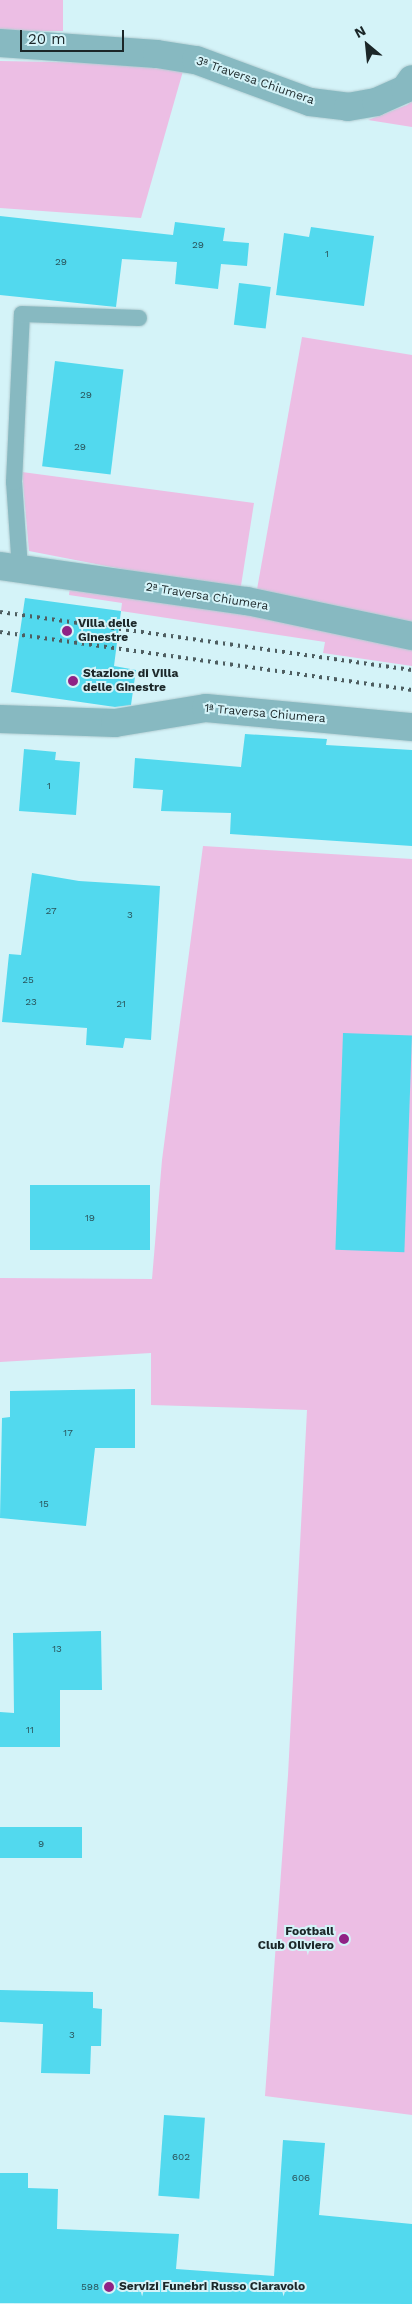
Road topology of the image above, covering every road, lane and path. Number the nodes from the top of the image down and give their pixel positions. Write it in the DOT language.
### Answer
graph roads {
  1 [pos="0,43"];
  2 [pos="412,79"];
  3 [pos="139,318"];
  4 [pos="10,568"];
  5 [pos="412,636"];
  6 [pos="0,719"];
  7 [pos="412,727"];
  1 -- 2 [label="street, 3ª Traversa Chiumera"];
  3 -- 4 [label="lane"];
  4 -- 5 [label="street, 2ª Traversa Chiumera"];
  6 -- 7 [label="street, 1ª Traversa Chiumera"];
}
